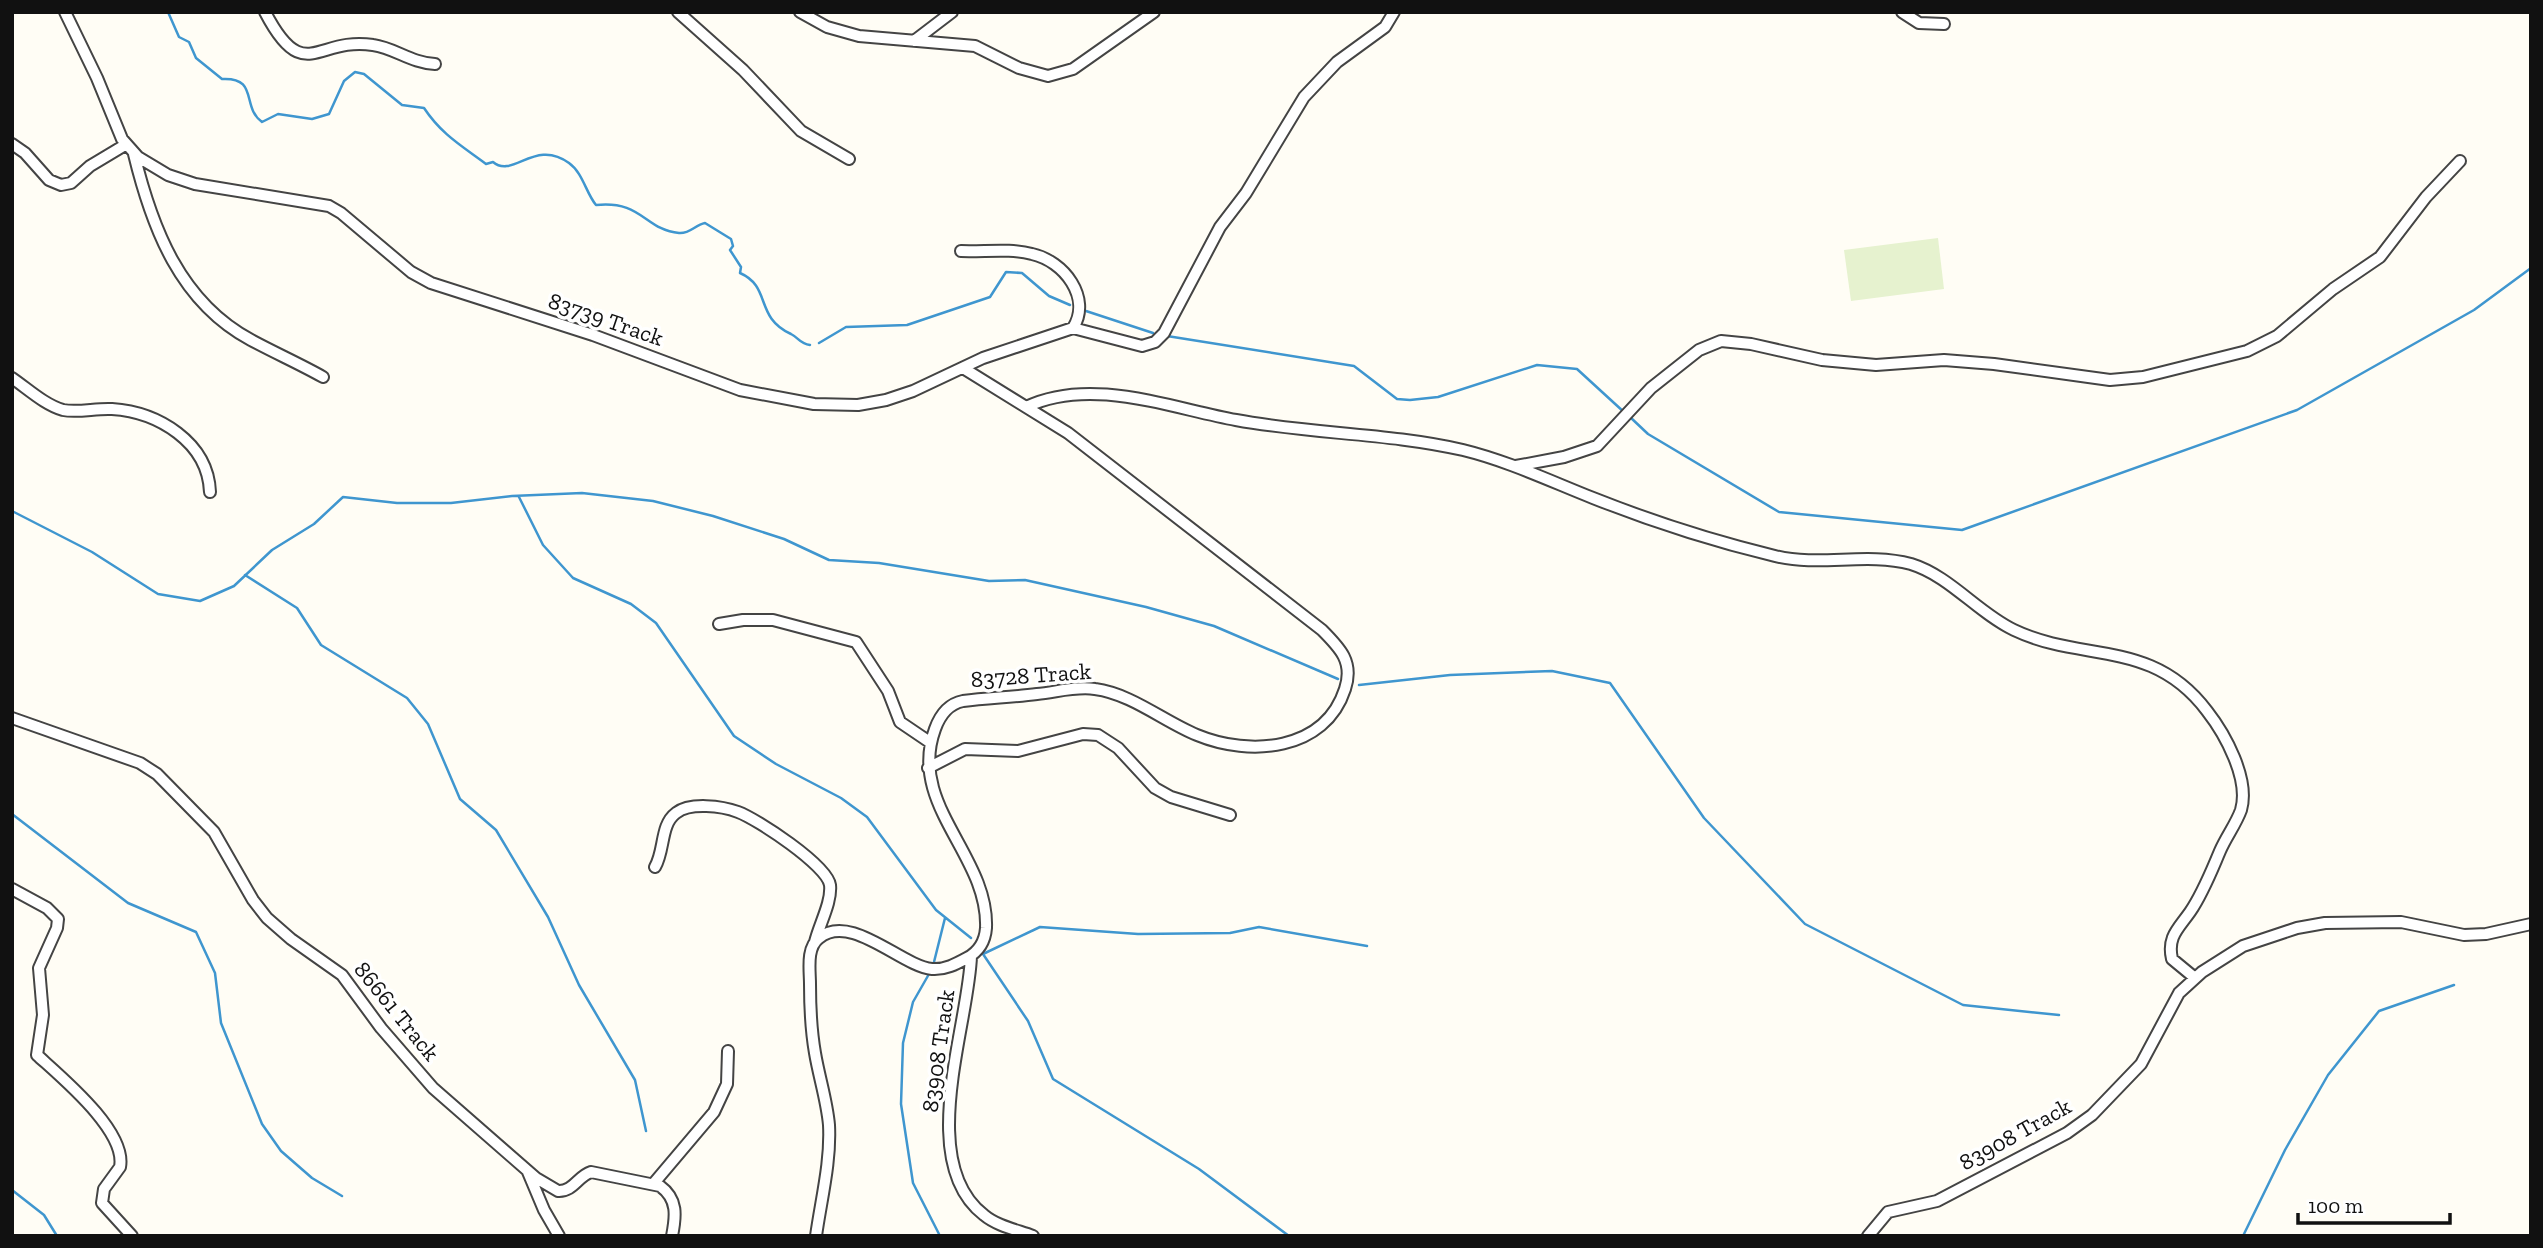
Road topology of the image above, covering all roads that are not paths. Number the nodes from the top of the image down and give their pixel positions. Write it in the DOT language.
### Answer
graph roads {
  1 [pos="65,12"];
  2 [pos="265,12"];
  3 [pos="678,12"];
  4 [pos="800,12"];
  5 [pos="952,12"];
  6 [pos="1154,12"];
  7 [pos="1394,12"];
  8 [pos="1902,12"];
  9 [pos="1944,24"];
  10 [pos="914,41"];
  11 [pos="435,64"];
  12 [pos="12,144"];
  13 [pos="130,150"];
  14 [pos="849,159"];
  15 [pos="2460,161"];
  16 [pos="961,251"];
  17 [pos="1073,328"];
  18 [pos="962,368"];
  19 [pos="323,377"];
  20 [pos="12,378"];
  21 [pos="1026,407"];
  22 [pos="1515,467"];
  23 [pos="210,492"];
  24 [pos="719,624"];
  25 [pos="12,718"];
  26 [pos="930,743"];
  27 [pos="928,768"];
  28 [pos="1230,815"];
  29 [pos="655,867"];
  30 [pos="12,889"];
  31 [pos="2531,925"];
  32 [pos="814,944"];
  33 [pos="971,956"];
  34 [pos="2195,978"];
  35 [pos="728,1051"];
  36 [pos="527,1169"];
  37 [pos="654,1183"];
  38 [pos="132,1236"];
  39 [pos="559,1236"];
  40 [pos="672,1236"];
  41 [pos="816,1236"];
  42 [pos="1034,1236"];
  43 [pos="1868,1236"];
  1 -- 13 [label="street"];
  2 -- 11 [label="street"];
  3 -- 14 [label="street"];
  4 -- 10 [label="street"];
  5 -- 10 [label="street"];
  6 -- 10 [label="street"];
  7 -- 17 [label="street"];
  8 -- 9 [label="street"];
  12 -- 13 [label="street"];
  13 -- 18 [label="street, 83739 Track"];
  13 -- 19 [label="street"];
  15 -- 22 [label="street"];
  16 -- 17 [label="street"];
  17 -- 18 [label="street, 83739 Track"];
  18 -- 21 [label="street, 83728 Track"];
  20 -- 23 [label="street"];
  21 -- 22 [label="street"];
  21 -- 26 [label="street, 83728 Track"];
  22 -- 34 [label="street"];
  24 -- 26 [label="street"];
  25 -- 36 [label="street, 86661 Track"];
  26 -- 27 [label="street, 83728 Track"];
  27 -- 28 [label="street"];
  27 -- 33 [label="street, 83728 Track"];
  29 -- 32 [label="street"];
  30 -- 38 [label="street"];
  31 -- 34 [label="street, 83908 Track"];
  32 -- 33 [label="street"];
  32 -- 41 [label="street"];
  33 -- 42 [label="street, 83908 Track"];
  34 -- 43 [label="street, 83908 Track"];
  35 -- 37 [label="street"];
  36 -- 37 [label="street, 86661 Track"];
  36 -- 39 [label="street"];
  37 -- 40 [label="street"];
}
